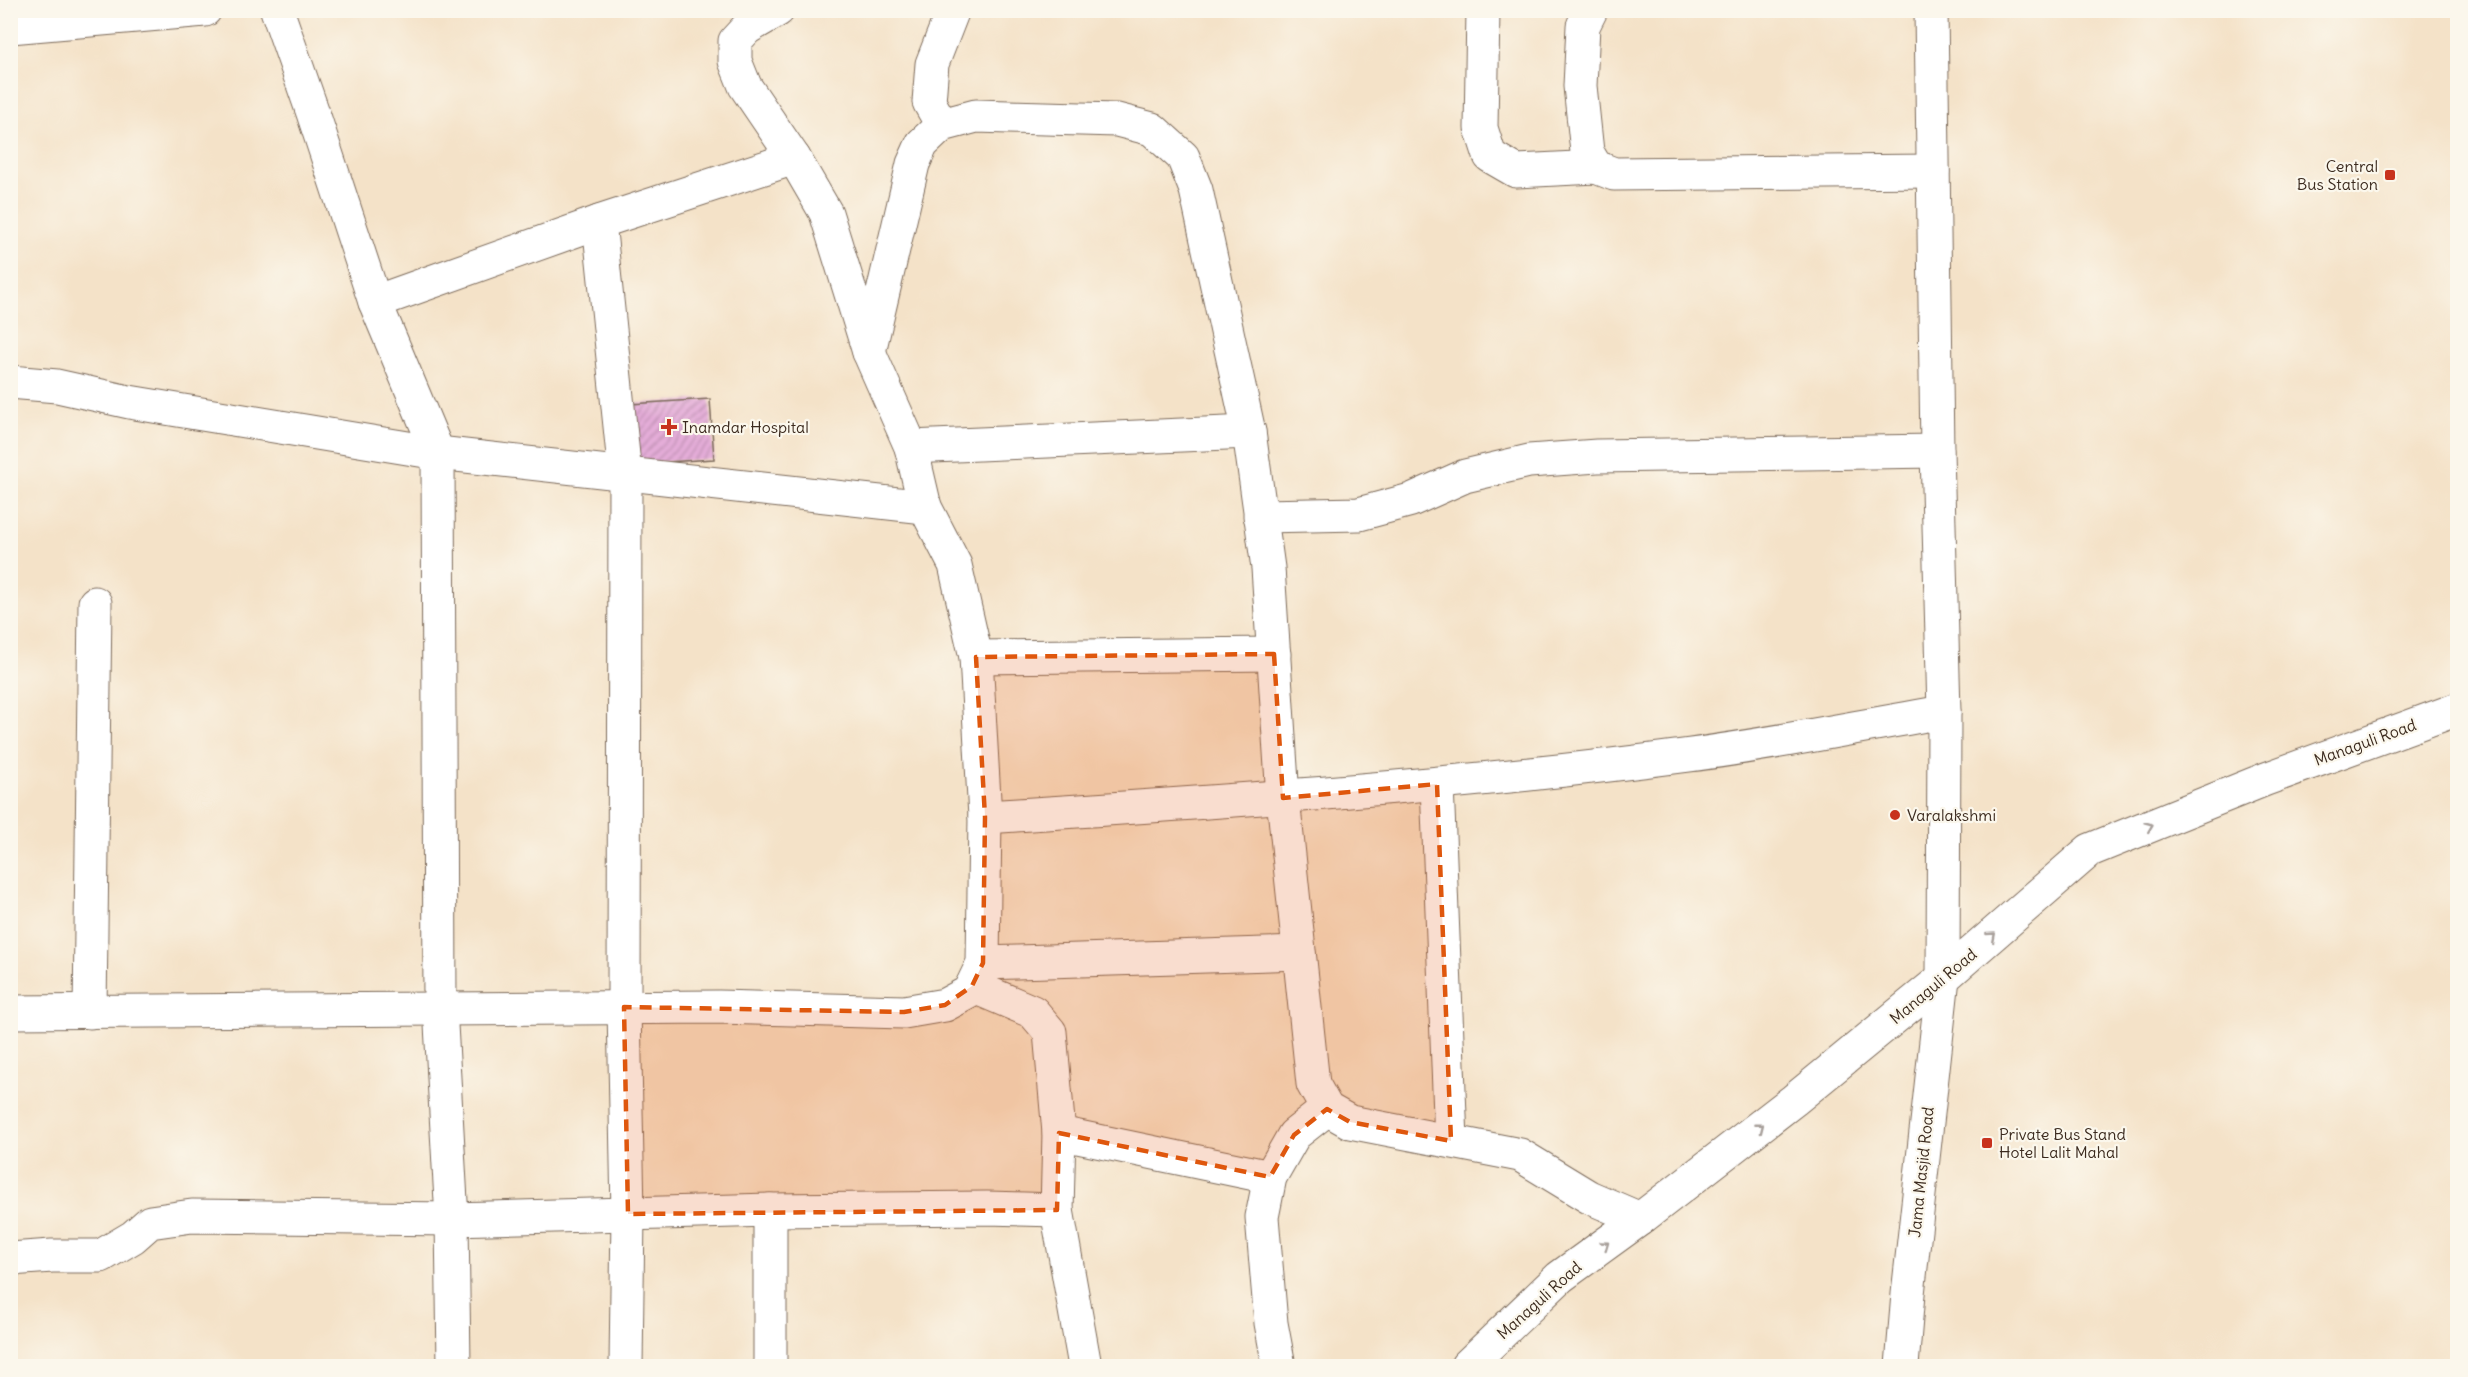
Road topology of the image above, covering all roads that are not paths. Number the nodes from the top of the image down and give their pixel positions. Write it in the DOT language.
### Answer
graph roads {
  1 [pos="205,10"];
  2 [pos="277,10"];
  3 [pos="778,10"];
  4 [pos="953,10"];
  5 [pos="1483,10"];
  6 [pos="1591,10"];
  7 [pos="1931,10"];
  8 [pos="54,16"];
  9 [pos="10,27"];
  10 [pos="942,125"];
  11 [pos="794,158"];
  12 [pos="1596,167"];
  13 [pos="1933,171"];
  14 [pos="599,222"];
  15 [pos="375,302"];
  16 [pos="868,352"];
  17 [pos="10,382"];
  18 [pos="1249,432"];
  19 [pos="911,447"];
  20 [pos="1937,451"];
  21 [pos="438,453"];
  22 [pos="625,475"];
  23 [pos="925,507"];
  24 [pos="1260,516"];
  25 [pos="95,603"];
  26 [pos="1274,654"];
  27 [pos="976,657"];
  28 [pos="2457,709"];
  29 [pos="1944,712"];
  30 [pos="1437,783"];
  31 [pos="1283,798"];
  32 [pos="985,817"];
  33 [pos="1299,952"];
  34 [pos="978,974"];
  35 [pos="1943,978"];
  36 [pos="440,1007"];
  37 [pos="624,1007"];
  38 [pos="10,1012"];
  39 [pos="90,1012"];
  40 [pos="1328,1109"];
  41 [pos="1059,1133"];
  42 [pos="1451,1141"];
  43 [pos="1270,1177"];
  44 [pos="770,1210"];
  45 [pos="1057,1210"];
  46 [pos="628,1214"];
  47 [pos="452,1219"];
  48 [pos="1640,1219"];
  49 [pos="10,1259"];
  50 [pos="454,1366"];
  51 [pos="626,1366"];
  52 [pos="770,1366"];
  53 [pos="1085,1366"];
  54 [pos="1279,1366"];
  55 [pos="1467,1366"];
  56 [pos="1902,1366"];
  1 -- 8 [label="street"];
  2 -- 15 [label="street"];
  3 -- 11 [label="street"];
  4 -- 10 [label="street"];
  5 -- 12 [label="street"];
  6 -- 12 [label="street"];
  7 -- 13 [label="street, Jama Masjid Road"];
  8 -- 9 [label="street"];
  10 -- 16 [label="street"];
  10 -- 18 [label="street"];
  11 -- 14 [label="street"];
  11 -- 16 [label="street"];
  12 -- 13 [label="street"];
  13 -- 20 [label="street, Jama Masjid Road"];
  14 -- 15 [label="street"];
  14 -- 22 [label="street"];
  15 -- 21 [label="street"];
  16 -- 19 [label="street"];
  17 -- 21 [label="street"];
  18 -- 19 [label="street"];
  18 -- 24 [label="street"];
  19 -- 23 [label="street"];
  20 -- 24 [label="street"];
  20 -- 29 [label="street, Jama Masjid Road"];
  21 -- 22 [label="street"];
  21 -- 36 [label="street"];
  22 -- 23 [label="street"];
  22 -- 37 [label="street"];
  23 -- 27 [label="street"];
  24 -- 26 [label="street"];
  25 -- 39 [label="street"];
  26 -- 27 [label="street"];
  26 -- 31 [label="street"];
  27 -- 32 [label="street"];
  35 -- 28 [label="street, Managuli Road, one-way"];
  29 -- 30 [label="street"];
  29 -- 35 [label="street, Jama Masjid Road"];
  30 -- 31 [label="street"];
  30 -- 42 [label="street"];
  31 -- 32 [label="street"];
  31 -- 33 [label="street"];
  32 -- 34 [label="street"];
  33 -- 34 [label="street"];
  33 -- 40 [label="street"];
  34 -- 37 [label="street"];
  34 -- 41 [label="street"];
  48 -- 35 [label="street, Managuli Road, one-way"];
  35 -- 56 [label="street, Jama Masjid Road"];
  36 -- 37 [label="street"];
  36 -- 39 [label="street"];
  36 -- 47 [label="street"];
  37 -- 46 [label="street"];
  38 -- 39 [label="street"];
  40 -- 42 [label="street"];
  40 -- 43 [label="street"];
  41 -- 43 [label="street"];
  41 -- 45 [label="street"];
  42 -- 48 [label="street"];
  43 -- 54 [label="street"];
  44 -- 45 [label="street"];
  44 -- 46 [label="street"];
  44 -- 52 [label="street"];
  45 -- 53 [label="street"];
  46 -- 47 [label="street"];
  46 -- 51 [label="street"];
  47 -- 49 [label="street"];
  47 -- 50 [label="street"];
  55 -- 48 [label="street, Managuli Road, one-way"];
}
